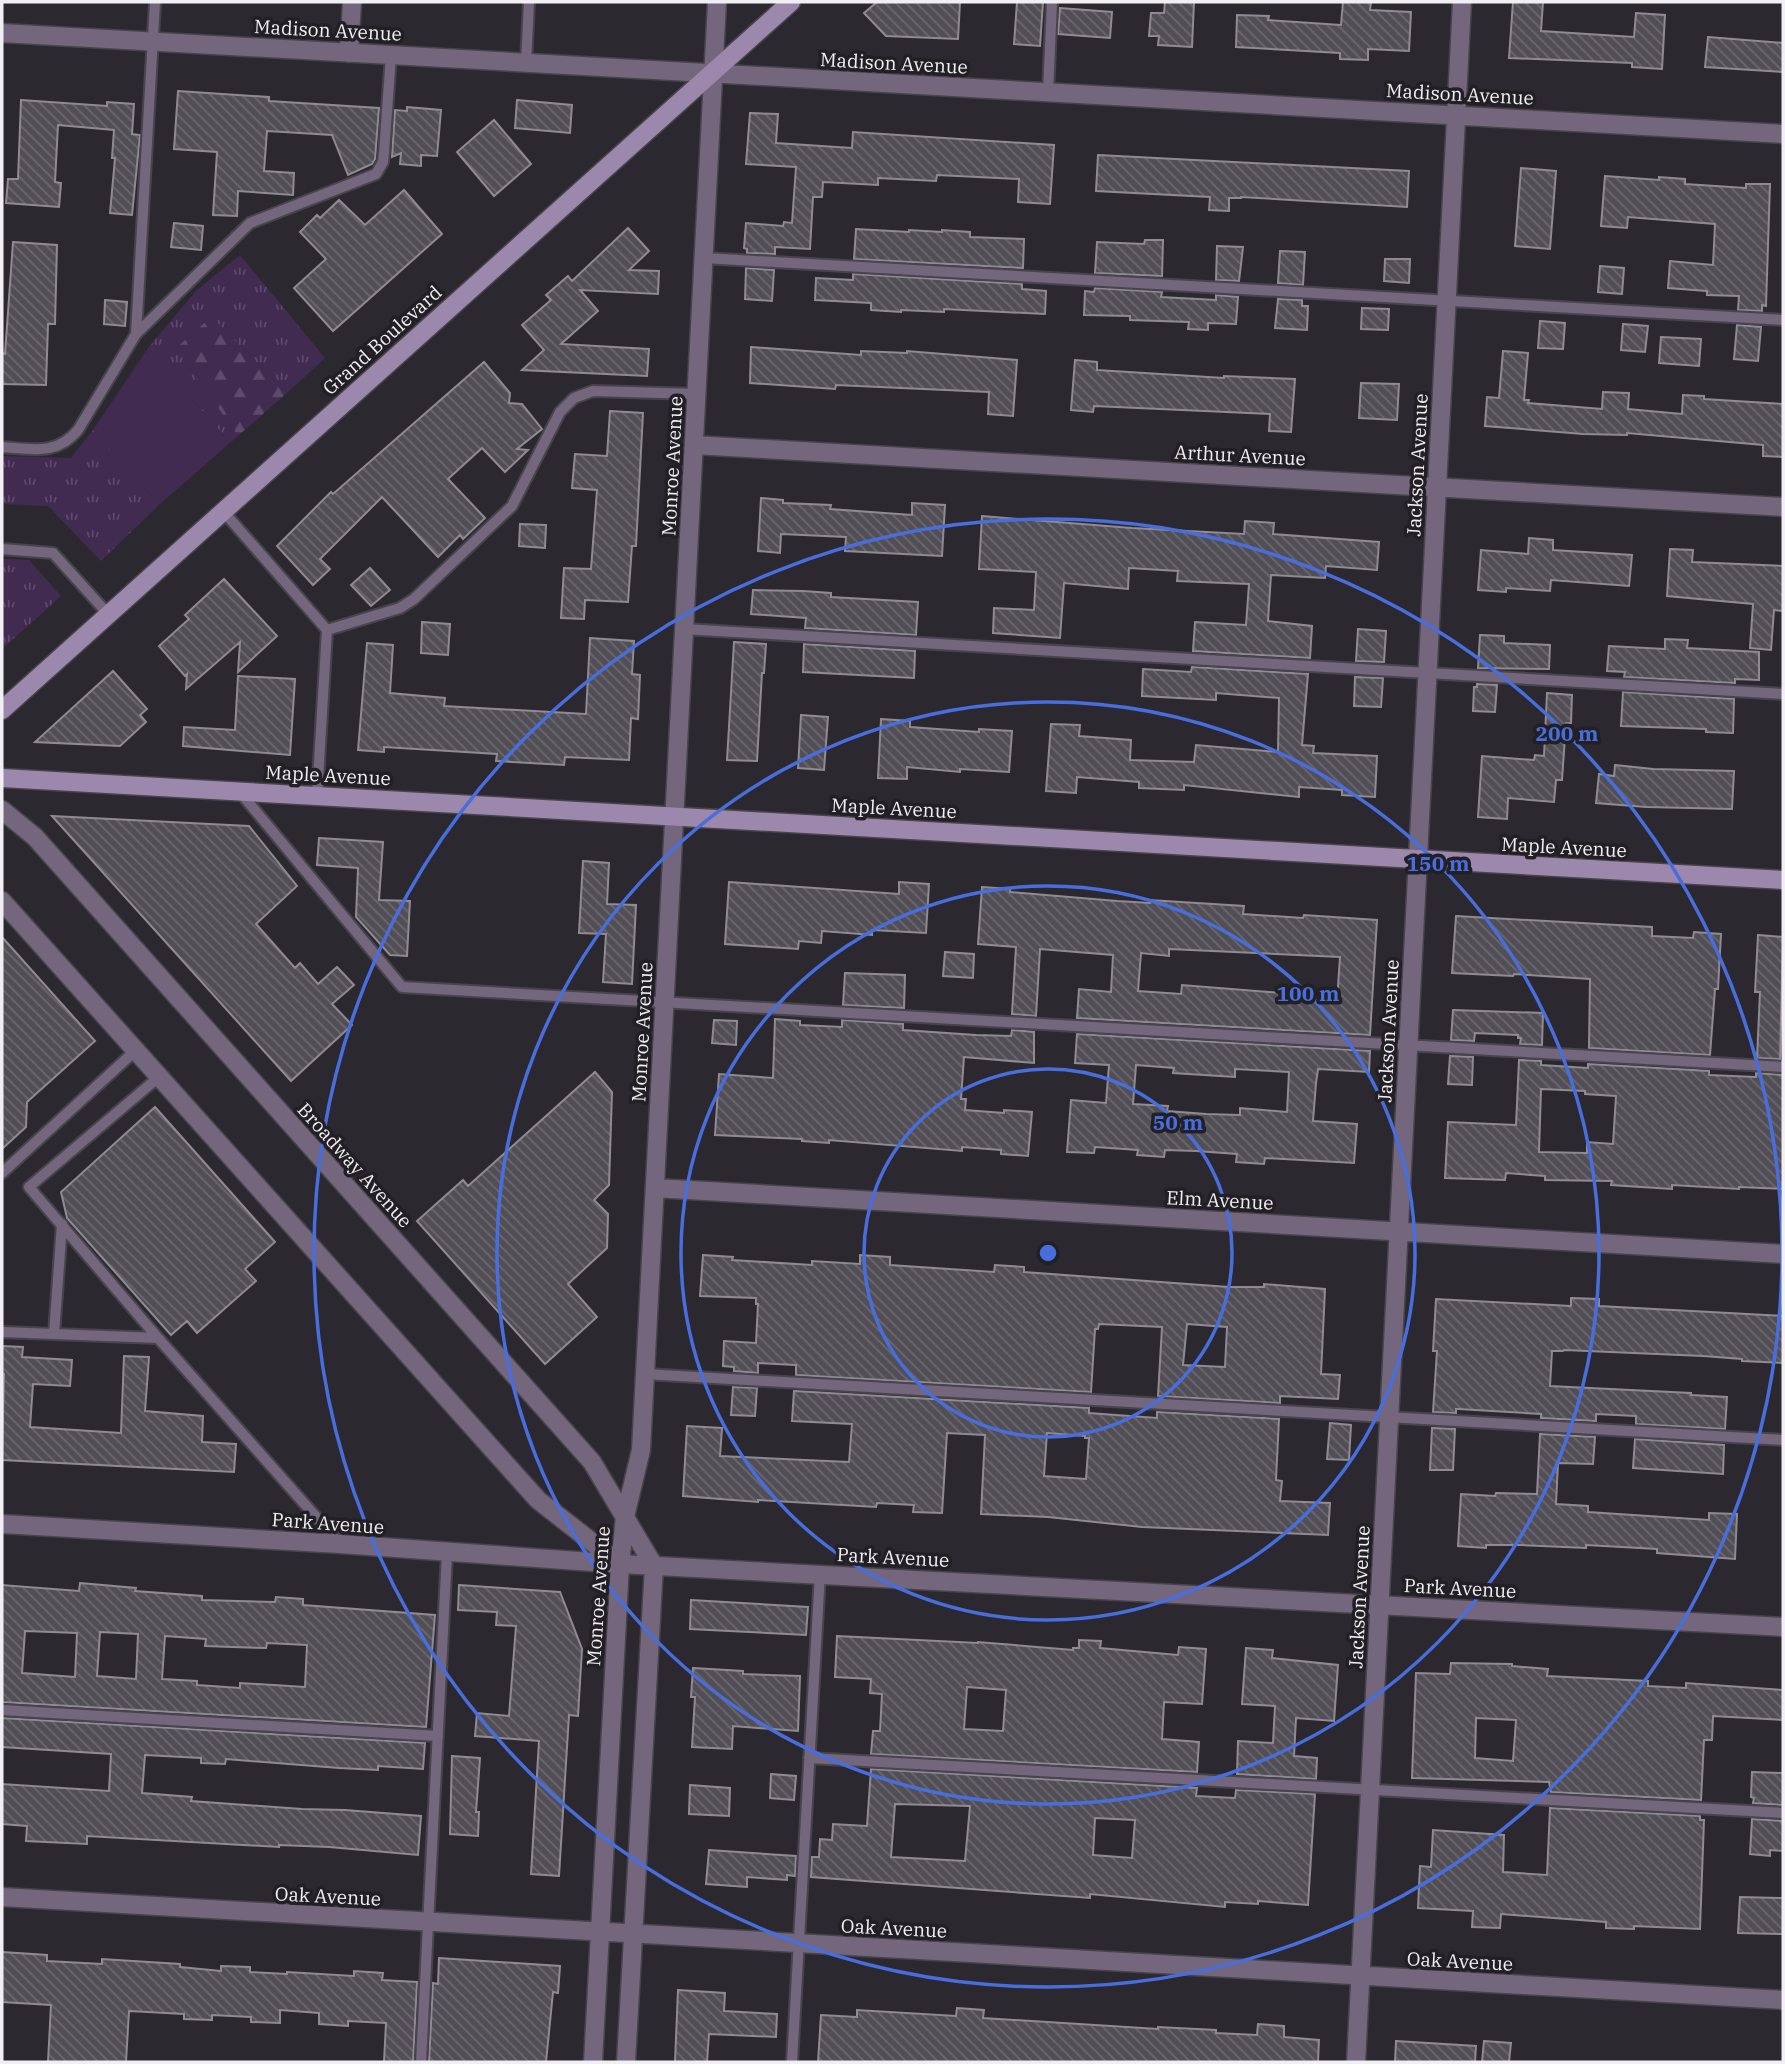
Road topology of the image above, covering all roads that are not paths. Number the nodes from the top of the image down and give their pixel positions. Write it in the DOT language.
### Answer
graph roads {
  1 [pos="155,2"];
  2 [pos="352,2"];
  3 [pos="530,2"];
  4 [pos="717,2"];
  5 [pos="791,2"];
  6 [pos="1052,2"];
  7 [pos="1462,2"];
  8 [pos="2,33"];
  9 [pos="152,41"];
  10 [pos="349,53"];
  11 [pos="391,55"];
  12 [pos="526,63"];
  13 [pos="713,74"];
  14 [pos="1048,93"];
  15 [pos="1455,114"];
  16 [pos="1783,134"];
  17 [pos="704,258"];
  18 [pos="1446,301"];
  19 [pos="1783,320"];
  20 [pos="136,334"];
  21 [pos="697,394"];
  22 [pos="694,445"];
  23 [pos="2,447"];
  24 [pos="1437,488"];
  25 [pos="1783,507"];
  26 [pos="223,511"];
  27 [pos="2,550"];
  28 [pos="108,614"];
  29 [pos="684,629"];
  30 [pos="327,630"];
  31 [pos="1428,675"];
  32 [pos="1783,694"];
  33 [pos="2,710"];
  34 [pos="2,778"];
  35 [pos="239,791"];
  36 [pos="317,796"];
  37 [pos="2,810"];
  38 [pos="674,817"];
  39 [pos="1417,860"];
  40 [pos="1783,880"];
  41 [pos="2,901"];
  42 [pos="665,1002"];
  43 [pos="1408,1044"];
  44 [pos="136,1051"];
  45 [pos="1783,1066"];
  46 [pos="160,1076"];
  47 [pos="2,1173"];
  48 [pos="655,1188"];
  49 [pos="62,1224"];
  50 [pos="1399,1232"];
  51 [pos="1783,1254"];
  52 [pos="2,1332"];
  53 [pos="54,1334"];
  54 [pos="158,1338"];
  55 [pos="645,1374"];
  56 [pos="1388,1418"];
  57 [pos="1783,1440"];
  58 [pos="625,1517"];
  59 [pos="2,1524"];
  60 [pos="340,1544"];
  61 [pos="447,1553"];
  62 [pos="620,1564"];
  63 [pos="654,1566"];
  64 [pos="820,1574"];
  65 [pos="1381,1604"];
  66 [pos="1783,1628"];
  67 [pos="2,1710"];
  68 [pos="438,1736"];
  69 [pos="809,1758"];
  70 [pos="1370,1789"];
  71 [pos="1783,1813"];
  72 [pos="2,1897"];
  73 [pos="429,1923"];
  74 [pos="599,1933"];
  75 [pos="633,1935"];
  76 [pos="799,1944"];
  77 [pos="1360,1977"];
  78 [pos="1783,2000"];
  79 [pos="421,2062"];
  80 [pos="593,2062"];
  81 [pos="626,2062"];
  82 [pos="792,2062"];
  83 [pos="1356,2062"];
  1 -- 9 [label="lane"];
  2 -- 10 [label="street"];
  3 -- 12 [label="lane"];
  4 -- 13 [label="street, Monroe Avenue"];
  5 -- 13 [label="street, Grand Boulevard"];
  6 -- 14 [label="lane"];
  7 -- 15 [label="street, Jackson Avenue"];
  8 -- 9 [label="street, Madison Avenue"];
  9 -- 10 [label="street, Madison Avenue"];
  9 -- 20 [label="lane"];
  10 -- 11 [label="street, Madison Avenue"];
  11 -- 12 [label="street, Madison Avenue"];
  11 -- 20 [label="lane"];
  12 -- 13 [label="street, Madison Avenue"];
  13 -- 14 [label="street, Madison Avenue"];
  13 -- 17 [label="street, Monroe Avenue"];
  13 -- 26 [label="street, Grand Boulevard"];
  14 -- 15 [label="street, Madison Avenue"];
  15 -- 16 [label="street, Madison Avenue"];
  15 -- 18 [label="street, Jackson Avenue"];
  17 -- 18 [label="lane"];
  17 -- 21 [label="street, Monroe Avenue"];
  18 -- 19 [label="lane"];
  18 -- 24 [label="street, Jackson Avenue"];
  20 -- 23 [label="lane"];
  21 -- 22 [label="street, Monroe Avenue"];
  21 -- 30 [label="lane"];
  22 -- 24 [label="street, Arthur Avenue"];
  22 -- 29 [label="street, Monroe Avenue"];
  24 -- 25 [label="street, Arthur Avenue"];
  24 -- 31 [label="street, Jackson Avenue"];
  26 -- 28 [label="street, Grand Boulevard"];
  26 -- 30 [label="lane"];
  27 -- 28 [label="lane"];
  28 -- 33 [label="street, Grand Boulevard"];
  29 -- 31 [label="lane"];
  29 -- 38 [label="street, Monroe Avenue"];
  30 -- 36 [label="lane"];
  31 -- 32 [label="lane"];
  31 -- 39 [label="street, Jackson Avenue"];
  34 -- 35 [label="street, Maple Avenue"];
  35 -- 36 [label="street, Maple Avenue"];
  35 -- 42 [label="lane"];
  36 -- 38 [label="street, Maple Avenue"];
  37 -- 58 [label="street, Broadway Avenue"];
  38 -- 39 [label="street, Maple Avenue"];
  38 -- 42 [label="street, Monroe Avenue"];
  39 -- 40 [label="street, Maple Avenue"];
  39 -- 43 [label="street, Jackson Avenue"];
  41 -- 44 [label="street"];
  42 -- 43 [label="lane"];
  42 -- 48 [label="street, Monroe Avenue"];
  43 -- 45 [label="lane"];
  43 -- 50 [label="street, Jackson Avenue"];
  44 -- 46 [label="street"];
  44 -- 47 [label="lane"];
  46 -- 49 [label="lane"];
  46 -- 62 [label="street"];
  48 -- 50 [label="street, Elm Avenue"];
  48 -- 55 [label="street, Monroe Avenue"];
  49 -- 53 [label="lane"];
  49 -- 54 [label="lane"];
  50 -- 51 [label="street, Elm Avenue"];
  50 -- 56 [label="street, Jackson Avenue"];
  52 -- 53 [label="lane"];
  53 -- 54 [label="lane"];
  54 -- 60 [label="lane"];
  55 -- 56 [label="lane"];
  55 -- 58 [label="street, Monroe Avenue"];
  56 -- 57 [label="lane"];
  56 -- 65 [label="street, Jackson Avenue"];
  58 -- 62 [label="street, Monroe Avenue"];
  58 -- 63 [label="street, Broadway Avenue"];
  59 -- 60 [label="street, Park Avenue"];
  60 -- 61 [label="street, Park Avenue"];
  61 -- 62 [label="street, Park Avenue"];
  61 -- 68 [label="lane"];
  62 -- 63 [label="street, Park Avenue"];
  62 -- 74 [label="street, Monroe Avenue"];
  63 -- 64 [label="street, Park Avenue"];
  63 -- 75 [label="street"];
  64 -- 65 [label="street, Park Avenue"];
  64 -- 69 [label="lane"];
  65 -- 66 [label="street, Park Avenue"];
  65 -- 70 [label="street, Jackson Avenue"];
  67 -- 68 [label="lane"];
  68 -- 73 [label="lane"];
  69 -- 70 [label="lane"];
  69 -- 76 [label="lane"];
  70 -- 71 [label="lane"];
  70 -- 77 [label="street, Jackson Avenue"];
  72 -- 73 [label="street, Oak Avenue"];
  73 -- 74 [label="street, Oak Avenue"];
  73 -- 79 [label="lane"];
  74 -- 75 [label="street, Oak Avenue"];
  74 -- 80 [label="street, Monroe Avenue"];
  75 -- 76 [label="street, Oak Avenue"];
  75 -- 81 [label="street"];
  76 -- 77 [label="street, Oak Avenue"];
  76 -- 82 [label="lane"];
  77 -- 78 [label="street, Oak Avenue"];
  77 -- 83 [label="street, Jackson Avenue"];
}
